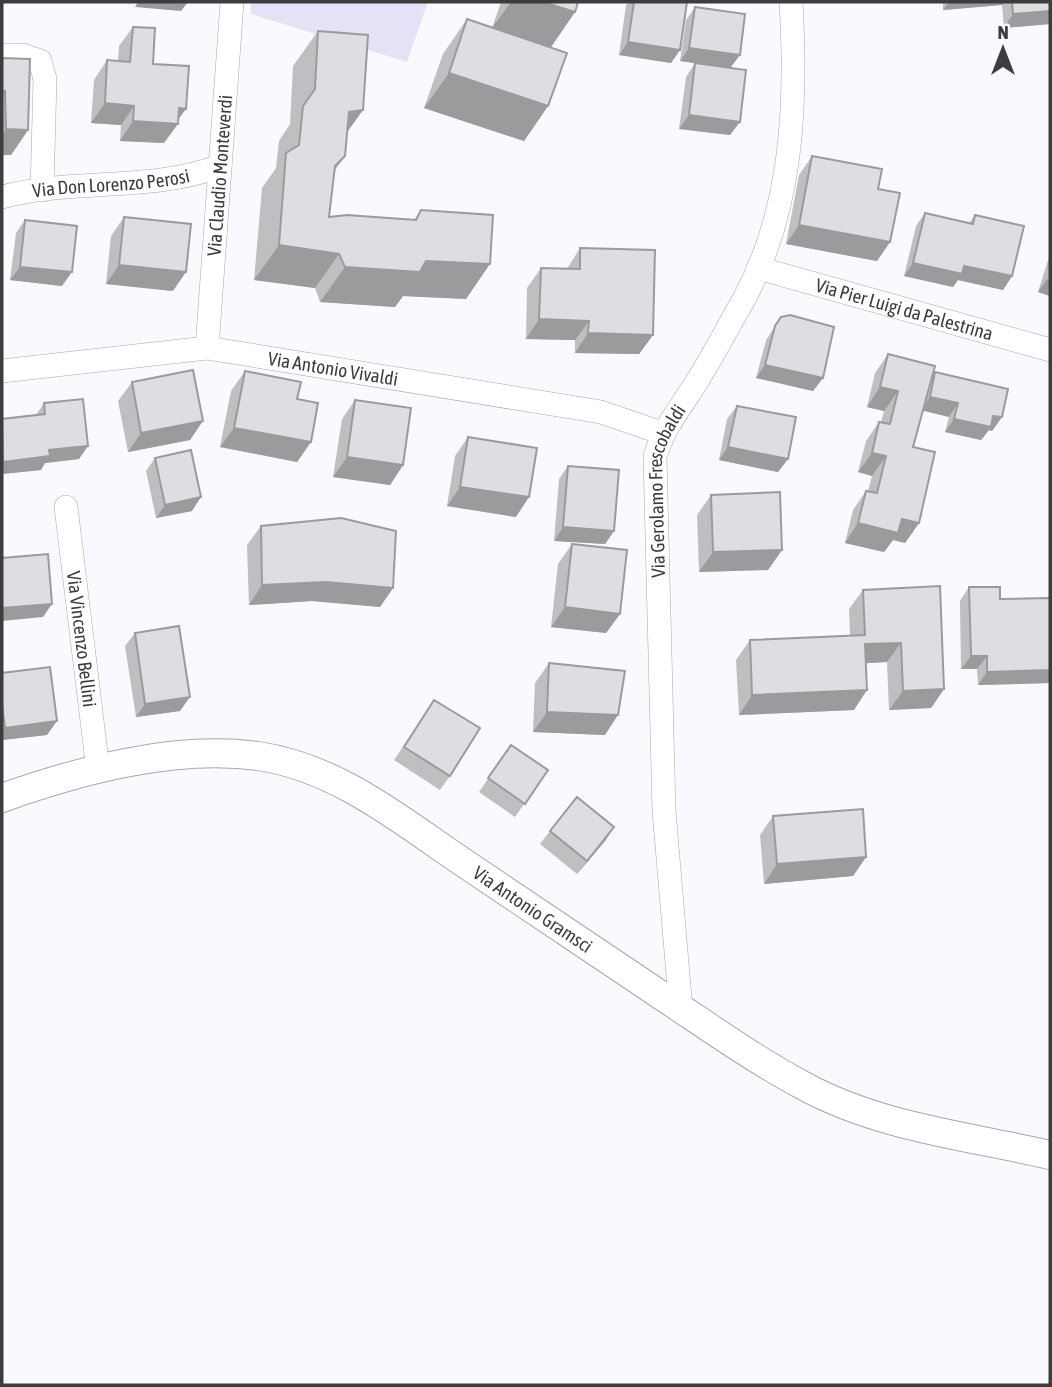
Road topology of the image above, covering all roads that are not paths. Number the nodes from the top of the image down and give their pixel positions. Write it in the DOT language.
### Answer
graph roads {
  1 [pos="232,2"];
  2 [pos="790,2"];
  3 [pos="2,55"];
  4 [pos="220,166"];
  5 [pos="42,190"];
  6 [pos="2,197"];
  7 [pos="758,268"];
  8 [pos="207,348"];
  9 [pos="1050,351"];
  10 [pos="2,371"];
  11 [pos="662,433"];
  12 [pos="66,508"];
  13 [pos="99,770"];
  14 [pos="8,793"];
  15 [pos="681,1010"];
  16 [pos="1050,1155"];
  1 -- 4 [label="street, Via Claudio Monteverdi"];
  2 -- 7 [label="street, Via Gerolamo Frescobaldi"];
  3 -- 5 [label="street"];
  4 -- 5 [label="street, Via Don Lorenzo Perosi"];
  4 -- 8 [label="street, Via Claudio Monteverdi"];
  5 -- 6 [label="street, Via Don Lorenzo Perosi"];
  7 -- 9 [label="street, Via Pier Luigi da Palestrina"];
  7 -- 11 [label="street, Via Gerolamo Frescobaldi"];
  8 -- 10 [label="street, Via Antonio Vivaldi"];
  8 -- 11 [label="street, Via Antonio Vivaldi"];
  11 -- 15 [label="street, Via Gerolamo Frescobaldi"];
  12 -- 13 [label="street, Via Vincenzo Bellini"];
  13 -- 14 [label="street, Via Antonio Gramsci"];
  13 -- 15 [label="street, Via Antonio Gramsci"];
  15 -- 16 [label="street, Via Antonio Gramsci"];
}
